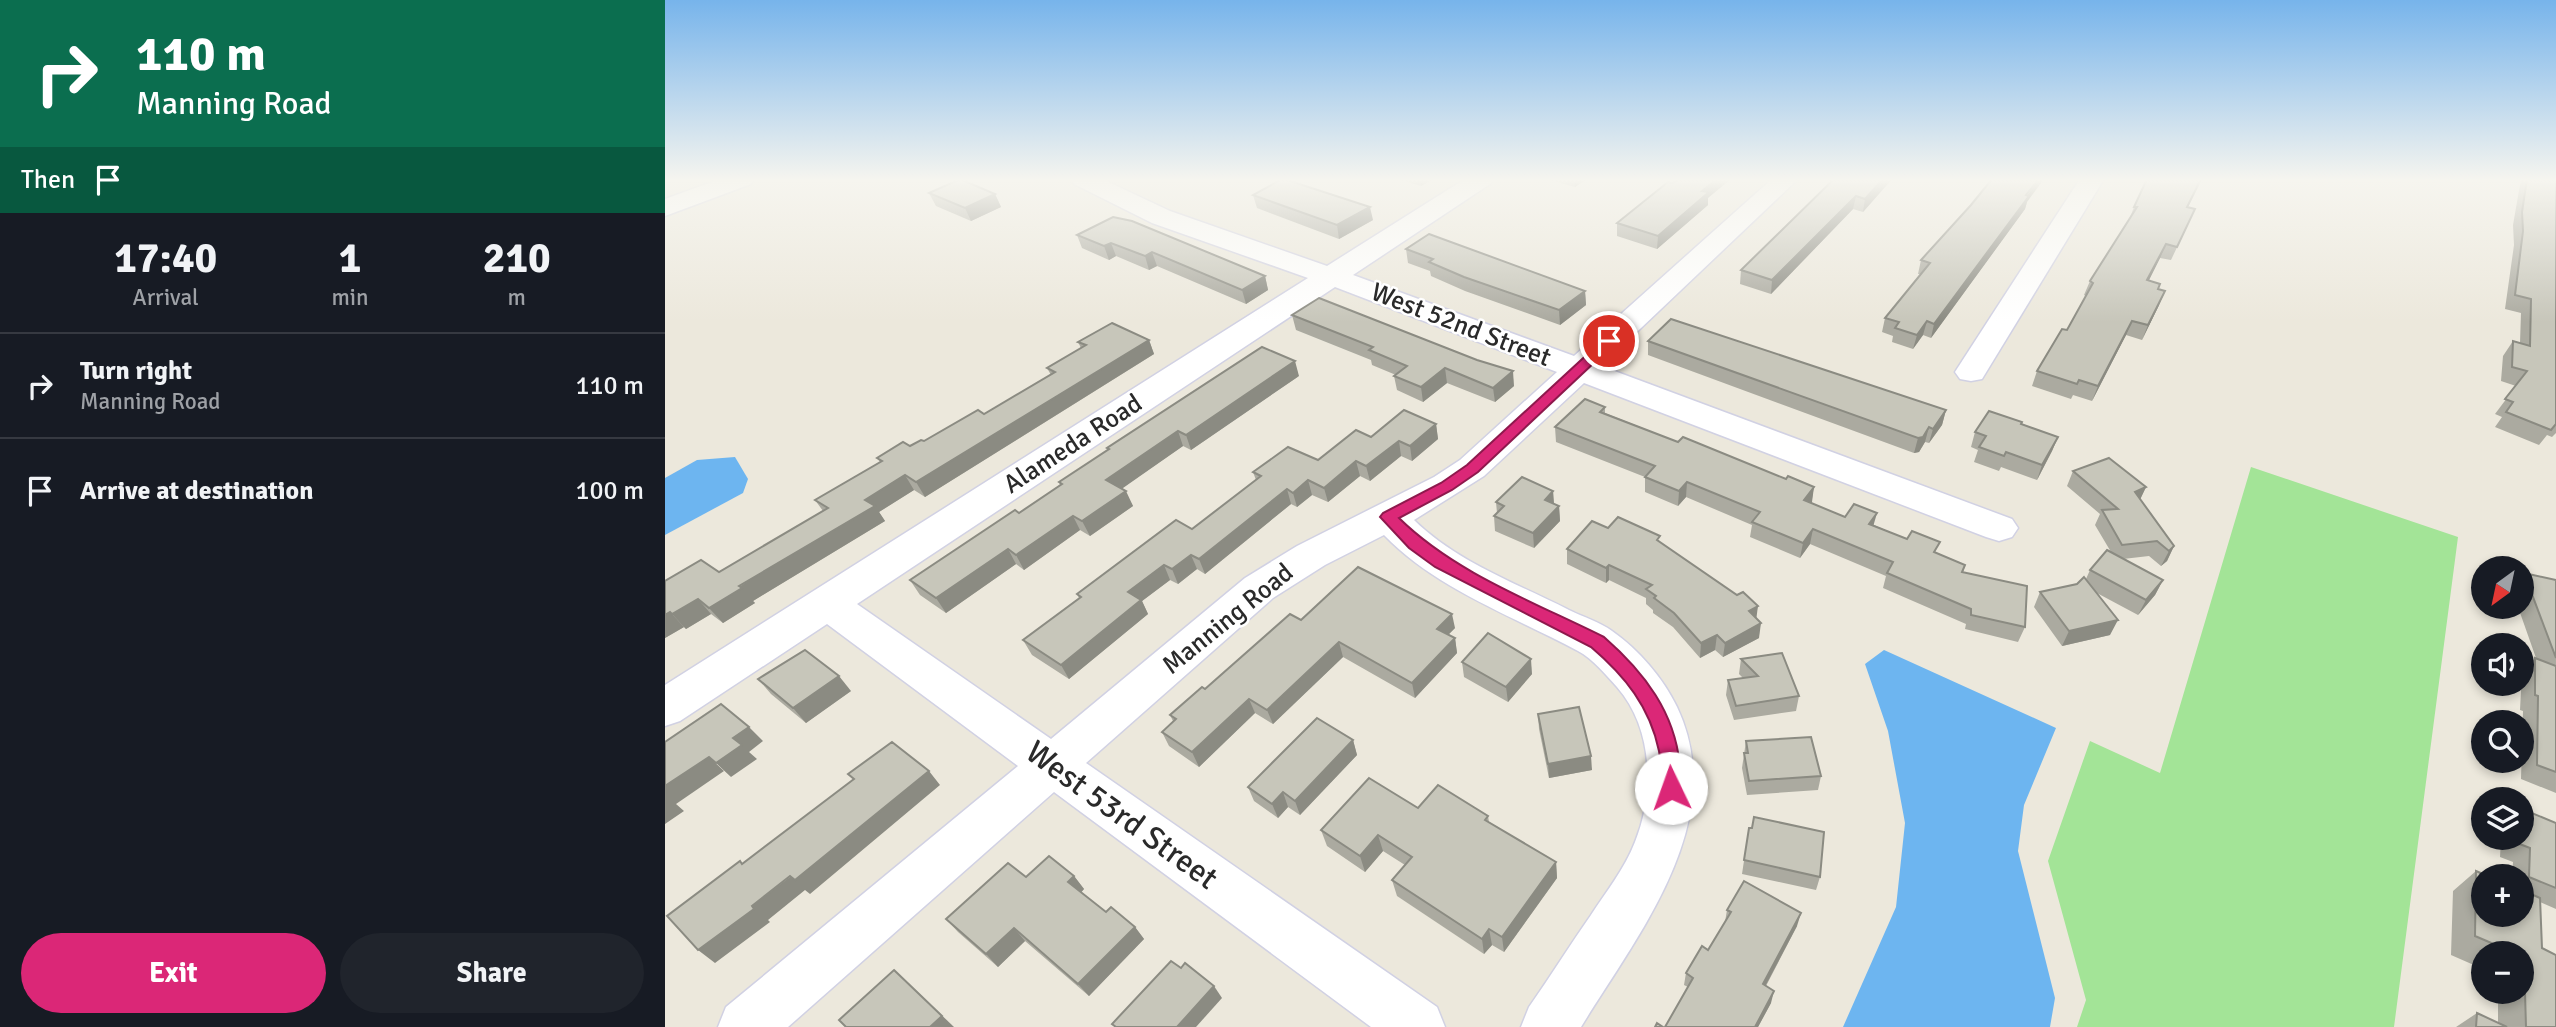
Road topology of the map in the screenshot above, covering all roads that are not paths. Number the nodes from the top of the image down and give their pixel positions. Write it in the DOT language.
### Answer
graph roads {
  1 [pos="1187,227"];
  2 [pos="1407,227"];
  3 [pos="1734,227"];
  4 [pos="2062,227"];
  5 [pos="1331,276"];
  6 [pos="1579,370"];
  7 [pos="1971,372"];
  8 [pos="1388,517"];
  9 [pos="1999,528"];
  10 [pos="827,603"];
  11 [pos="665,708"];
  12 [pos="1052,765"];
  13 [pos="746,1027"];
  14 [pos="1417,1027"];
  15 [pos="1549,1027"];
  1 -- 5 [label="street, West 52nd Street"];
  2 -- 5 [label="street, Alameda Road"];
  3 -- 6 [label="street, Manning Road"];
  4 -- 7 [label="street"];
  5 -- 6 [label="street, West 52nd Street"];
  5 -- 10 [label="street, Alameda Road"];
  6 -- 8 [label="street, Manning Road"];
  6 -- 9 [label="street, West 52nd Street"];
  8 -- 12 [label="street, Manning Road"];
  8 -- 15 [label="street"];
  10 -- 11 [label="street, Alameda Road"];
  10 -- 12 [label="street, West 53rd Street"];
  12 -- 13 [label="street, Manning Road"];
  12 -- 14 [label="street, West 53rd Street"];
}
